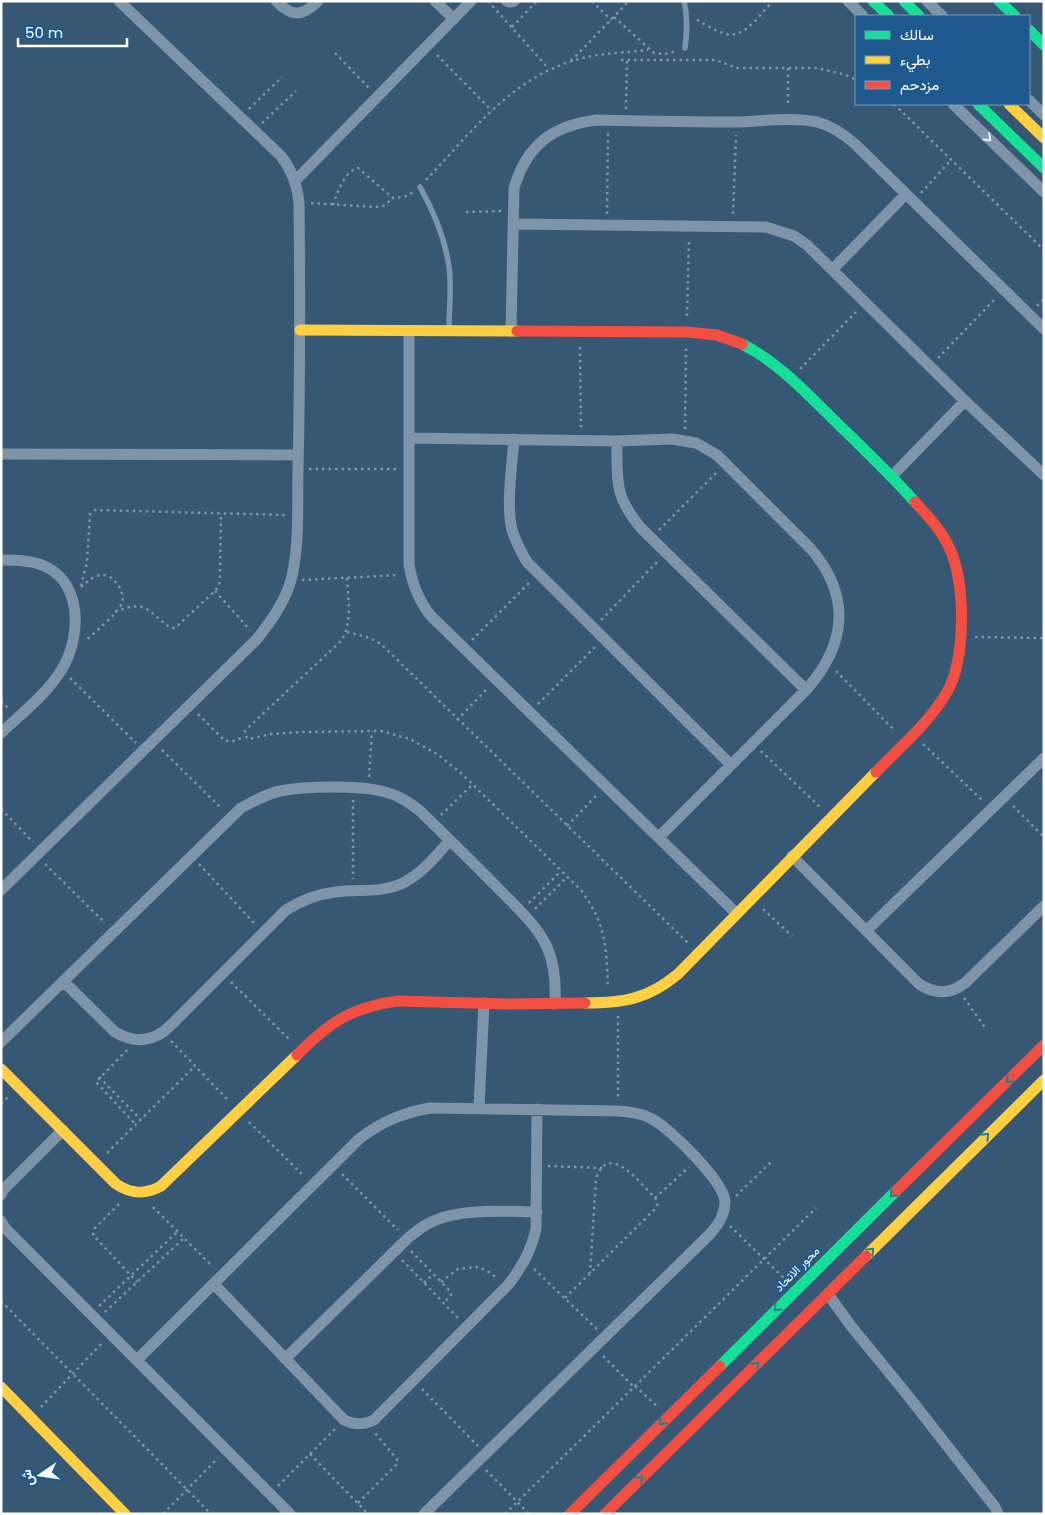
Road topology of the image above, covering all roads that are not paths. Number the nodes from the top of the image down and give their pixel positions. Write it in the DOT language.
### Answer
graph roads {
  1 [pos="119,1"];
  2 [pos="276,1"];
  3 [pos="318,1"];
  4 [pos="435,1"];
  5 [pos="471,1"];
  6 [pos="503,1"];
  7 [pos="518,1"];
  8 [pos="684,1"];
  9 [pos="848,1"];
  10 [pos="873,1"];
  11 [pos="904,1"];
  12 [pos="927,1"];
  13 [pos="1000,1"];
  14 [pos="862,15"];
  15 [pos="888,15"];
  16 [pos="918,15"];
  17 [pos="941,15"];
  18 [pos="1014,15"];
  19 [pos="454,19"];
  20 [pos="1030,31"];
  21 [pos="1044,45"];
  22 [pos="685,48"];
  23 [pos="1030,101"];
  24 [pos="954,105"];
  25 [pos="979,105"];
  26 [pos="1010,105"];
  27 [pos="1044,115"];
  28 [pos="1044,138"];
  29 [pos="1044,168"];
  30 [pos="295,180"];
  31 [pos="420,187"];
  32 [pos="1044,192"];
  33 [pos="909,198"];
  34 [pos="513,224"];
  35 [pos="832,269"];
  36 [pos="1044,329"];
  37 [pos="300,330"];
  38 [pos="409,331"];
  39 [pos="449,331"];
  40 [pos="511,331"];
  41 [pos="965,401"];
  42 [pos="409,438"];
  43 [pos="514,439"];
  44 [pos="616,441"];
  45 [pos="1,454"];
  46 [pos="298,455"];
  47 [pos="1044,475"];
  48 [pos="892,476"];
  49 [pos="1,560"];
  50 [pos="806,690"];
  51 [pos="1,733"];
  52 [pos="1044,758"];
  53 [pos="731,765"];
  54 [pos="659,837"];
  55 [pos="450,840"];
  56 [pos="792,856"];
  57 [pos="1,890"];
  58 [pos="1044,906"];
  59 [pos="736,913"];
  60 [pos="867,930"];
  61 [pos="64,981"];
  62 [pos="484,1003"];
  63 [pos="555,1004"];
  64 [pos="1,1042"];
  65 [pos="1044,1045"];
  66 [pos="1,1069"];
  67 [pos="1044,1080"];
  68 [pos="479,1108"];
  69 [pos="537,1109"];
  70 [pos="62,1130"];
  71 [pos="1,1195"];
  72 [pos="537,1212"];
  73 [pos="1,1221"];
  74 [pos="218,1280"];
  75 [pos="828,1294"];
  76 [pos="285,1359"];
  77 [pos="137,1360"];
  78 [pos="1,1386"];
  79 [pos="125,1514"];
  80 [pos="290,1514"];
  81 [pos="424,1514"];
  82 [pos="570,1514"];
  83 [pos="605,1514"];
  84 [pos="998,1514"];
  1 -- 30 [label="street"];
  2 -- 3 [label="street"];
  4 -- 19 [label="street"];
  5 -- 19 [label="street"];
  6 -- 7 [label="lane"];
  8 -- 22 [label="lane"];
  9 -- 14 [label="street"];
  10 -- 15 [label="street"];
  11 -- 16 [label="street"];
  12 -- 17 [label="street"];
  13 -- 18 [label="street"];
  19 -- 30 [label="street"];
  20 -- 21 [label="street"];
  23 -- 27 [label="street"];
  24 -- 32 [label="street, one-way"];
  25 -- 29 [label="street"];
  26 -- 28 [label="street"];
  30 -- 37 [label="street"];
  31 -- 39 [label="lane"];
  33 -- 34 [label="street"];
  33 -- 35 [label="street"];
  33 -- 36 [label="street"];
  34 -- 35 [label="street"];
  34 -- 40 [label="street"];
  35 -- 41 [label="street"];
  37 -- 38 [label="street"];
  37 -- 46 [label="street"];
  38 -- 39 [label="street"];
  38 -- 42 [label="street"];
  39 -- 40 [label="street"];
  40 -- 48 [label="street"];
  41 -- 47 [label="street"];
  41 -- 48 [label="street"];
  42 -- 43 [label="street"];
  42 -- 54 [label="street"];
  43 -- 44 [label="street"];
  43 -- 53 [label="street"];
  44 -- 50 [label="street"];
  44 -- 50 [label="street"];
  45 -- 46 [label="street"];
  46 -- 57 [label="street"];
  48 -- 56 [label="street"];
  49 -- 51 [label="street"];
  50 -- 53 [label="street"];
  52 -- 60 [label="street"];
  53 -- 54 [label="street"];
  54 -- 59 [label="street"];
  55 -- 61 [label="street"];
  55 -- 61 [label="street"];
  55 -- 63 [label="street"];
  56 -- 59 [label="street"];
  56 -- 60 [label="street"];
  58 -- 60 [label="street"];
  59 -- 63 [label="street"];
  61 -- 64 [label="street"];
  62 -- 63 [label="street"];
  62 -- 68 [label="street"];
  62 -- 70 [label="street"];
  65 -- 82 [label="street, محور الاتحاد, one-way"];
  66 -- 70 [label="street"];
  75 -- 67 [label="street, one-way"];
  68 -- 69 [label="street"];
  68 -- 74 [label="street"];
  69 -- 72 [label="street"];
  69 -- 81 [label="street"];
  70 -- 71 [label="street"];
  72 -- 76 [label="street"];
  72 -- 76 [label="street"];
  73 -- 77 [label="street"];
  74 -- 76 [label="street"];
  74 -- 77 [label="street"];
  83 -- 75 [label="street, one-way"];
  75 -- 84 [label="street"];
  77 -- 80 [label="street"];
  78 -- 79 [label="street"];
}
